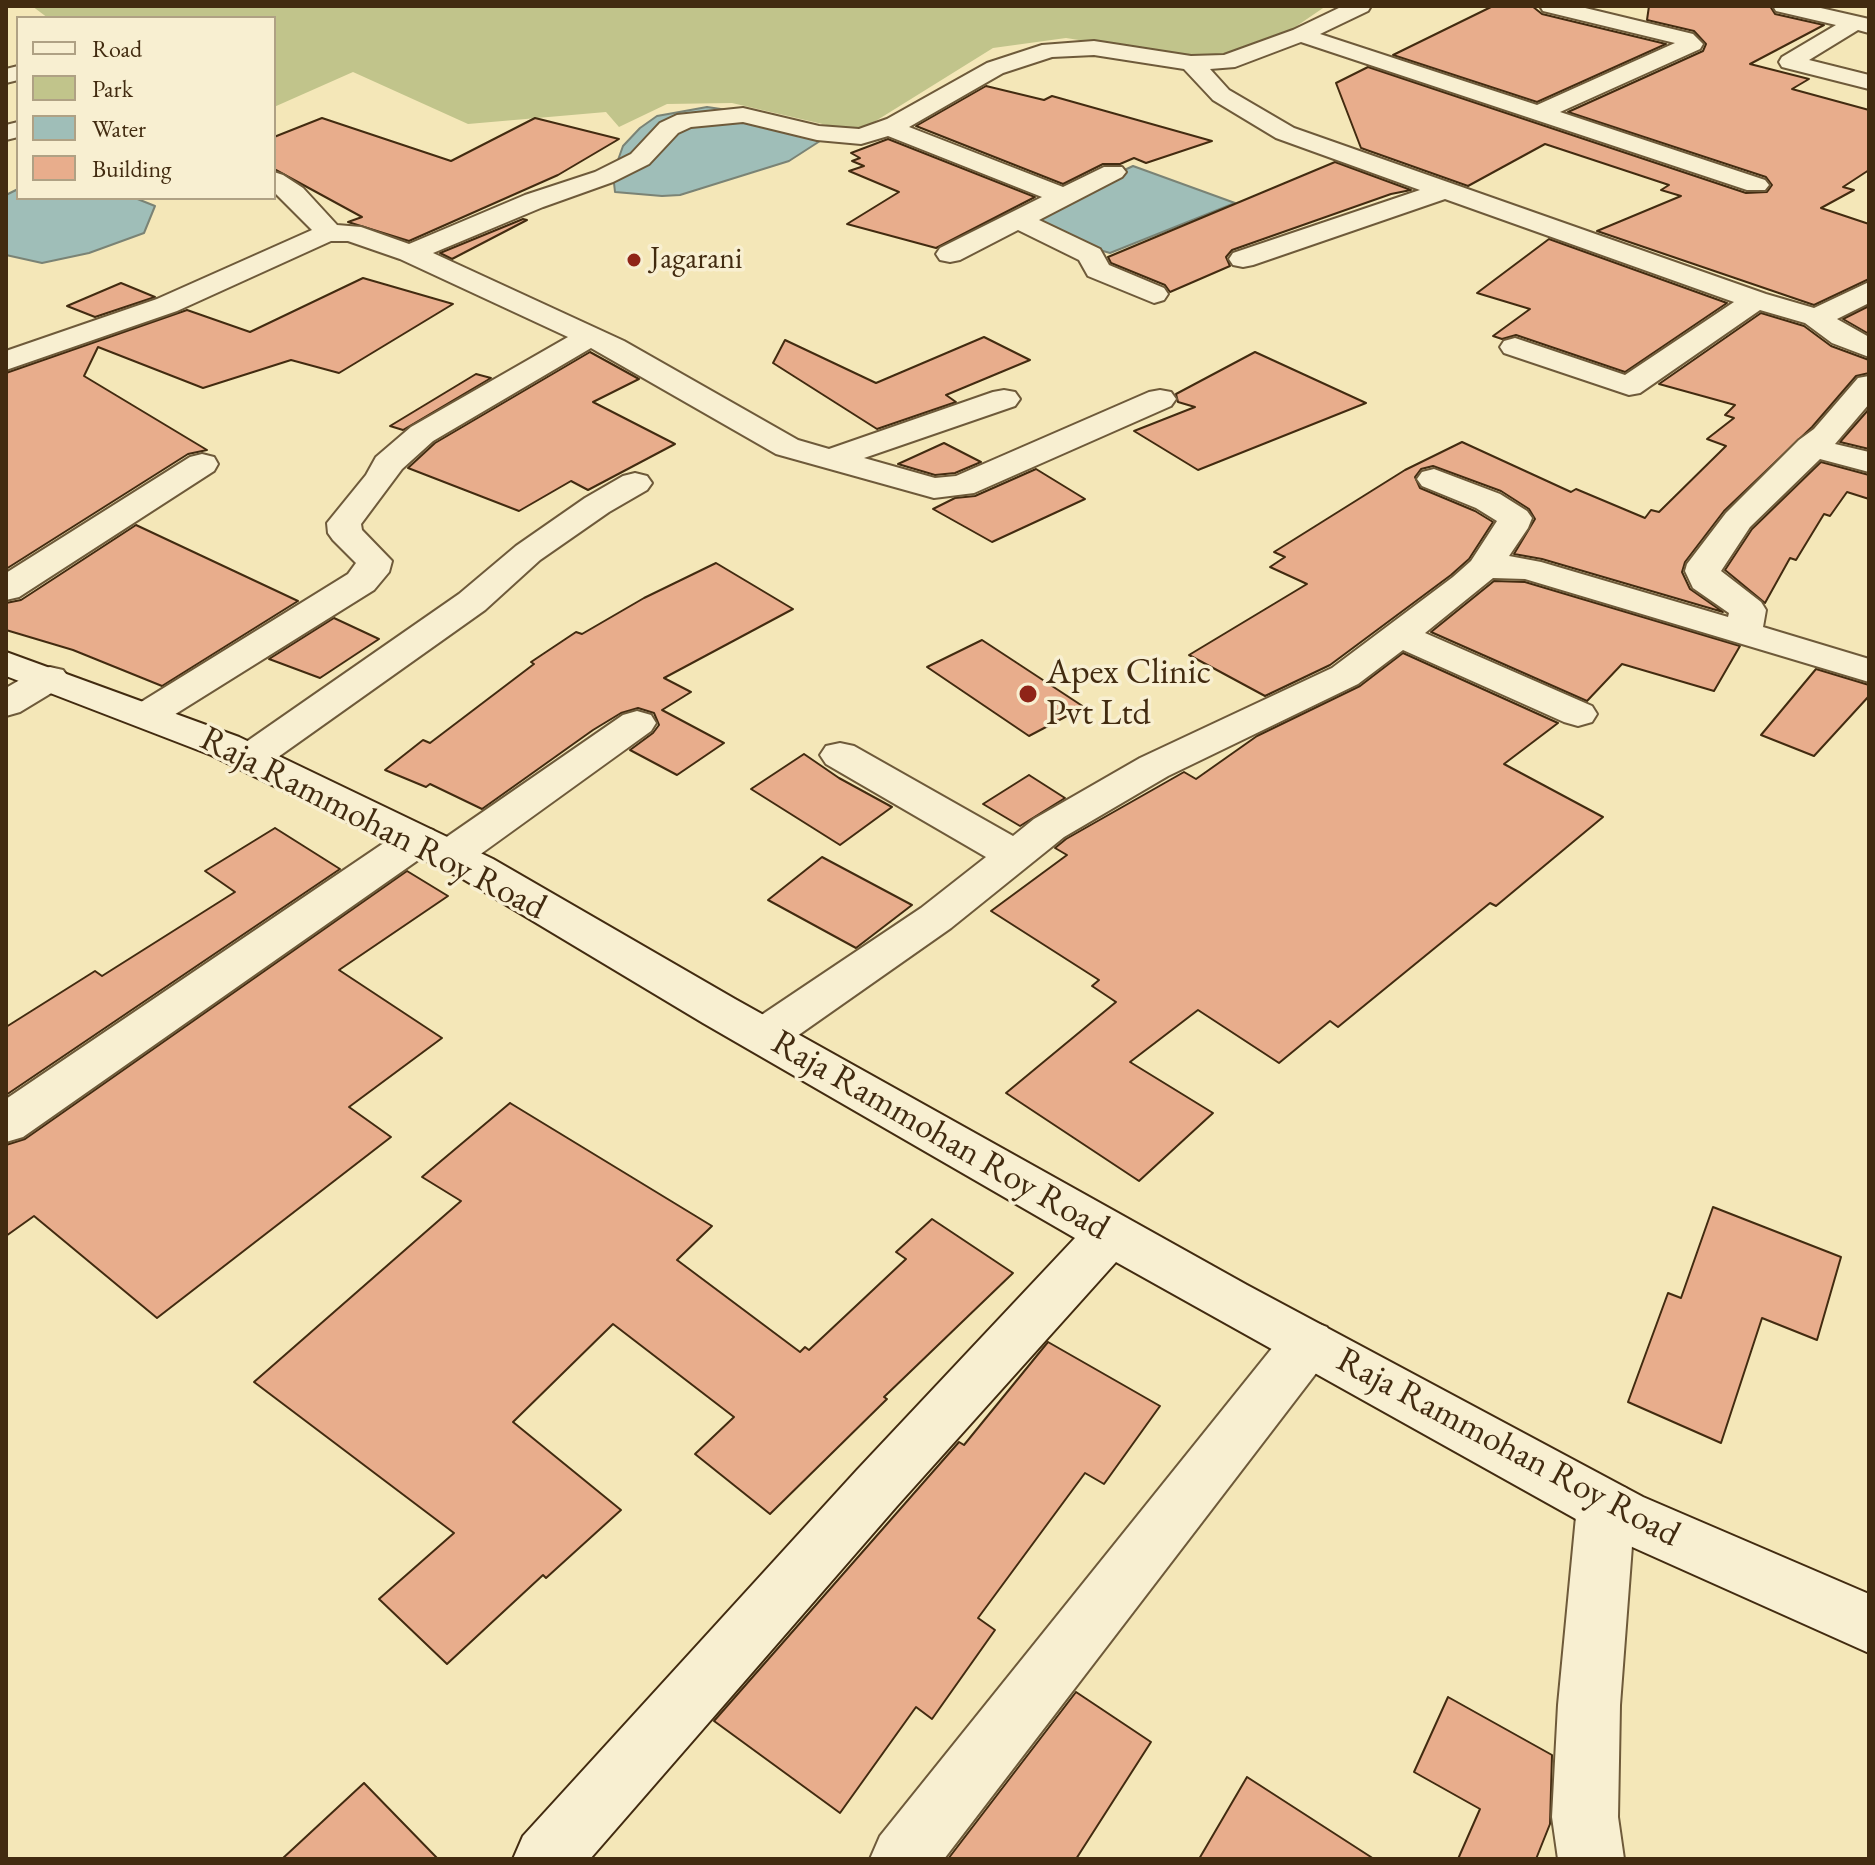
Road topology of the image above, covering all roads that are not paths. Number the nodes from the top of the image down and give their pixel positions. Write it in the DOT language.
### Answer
graph roads {
  1 [pos="1360,6"];
  2 [pos="1551,6"];
  3 [pos="1784,6"];
  4 [pos="1862,25"];
  5 [pos="1301,35"];
  6 [pos="1191,63"];
  7 [pos="1869,82"];
  8 [pos="1539,113"];
  9 [pos="888,127"];
  10 [pos="1113,172"];
  11 [pos="276,181"];
  12 [pos="1756,185"];
  13 [pos="1445,190"];
  14 [pos="1064,197"];
  15 [pos="1018,220"];
  16 [pos="330,233"];
  17 [pos="410,253"];
  18 [pos="950,254"];
  19 [pos="1243,259"];
  20 [pos="1869,291"];
  21 [pos="1154,294"];
  22 [pos="1756,300"];
  23 [pos="1815,317"];
  24 [pos="591,336"];
  25 [pos="1515,347"];
  26 [pos="1869,348"];
  27 [pos="6,361"];
  28 [pos="1869,385"];
  29 [pos="1004,399"];
  30 [pos="1160,399"];
  31 [pos="1810,447"];
  32 [pos="831,459"];
  33 [pos="1869,462"];
  34 [pos="202,464"];
  35 [pos="1434,479"];
  36 [pos="635,483"];
  37 [pos="1483,568"];
  38 [pos="6,589"];
  39 [pos="1743,633"];
  40 [pos="1399,635"];
  41 [pos="28,670"];
  42 [pos="1869,671"];
  43 [pos="6,704"];
  44 [pos="1578,714"];
  45 [pos="147,715"];
  46 [pos="637,723"];
  47 [pos="840,755"];
  48 [pos="250,758"];
  49 [pos="434,848"];
  50 [pos="1013,854"];
  51 [pos="764,1036"];
  52 [pos="6,1124"];
  53 [pos="1111,1233"];
  54 [pos="1308,1343"];
  55 [pos="1606,1506"];
  56 [pos="1869,1624"];
  57 [pos="546,1859"];
  58 [pos="903,1859"];
  59 [pos="1591,1859"];
  1 -- 5 [label="street"];
  2 -- 8 [label="street"];
  3 -- 4 [label="street"];
  4 -- 7 [label="street"];
  5 -- 6 [label="street"];
  5 -- 8 [label="street"];
  6 -- 9 [label="street"];
  6 -- 13 [label="street"];
  8 -- 12 [label="street"];
  9 -- 14 [label="street"];
  9 -- 17 [label="street"];
  10 -- 14 [label="street"];
  11 -- 16 [label="street"];
  13 -- 19 [label="street"];
  13 -- 22 [label="street"];
  14 -- 15 [label="street"];
  15 -- 18 [label="street"];
  15 -- 21 [label="street"];
  16 -- 17 [label="street"];
  16 -- 27 [label="street"];
  17 -- 24 [label="street"];
  20 -- 23 [label="street"];
  22 -- 23 [label="street"];
  22 -- 25 [label="street"];
  23 -- 26 [label="street"];
  24 -- 32 [label="street"];
  24 -- 45 [label="street"];
  28 -- 31 [label="street"];
  29 -- 32 [label="street"];
  30 -- 32 [label="street"];
  31 -- 33 [label="street"];
  31 -- 39 [label="street"];
  34 -- 38 [label="street"];
  35 -- 37 [label="street"];
  36 -- 48 [label="street"];
  37 -- 39 [label="street"];
  37 -- 40 [label="street"];
  39 -- 42 [label="street"];
  40 -- 44 [label="street"];
  40 -- 50 [label="street"];
  41 -- 43 [label="street"];
  41 -- 45 [label="street, Raja Rammohan Roy Road"];
  45 -- 48 [label="street, Raja Rammohan Roy Road"];
  46 -- 49 [label="street"];
  47 -- 50 [label="street"];
  48 -- 49 [label="street, Raja Rammohan Roy Road"];
  49 -- 51 [label="street, Raja Rammohan Roy Road"];
  49 -- 52 [label="street"];
  50 -- 51 [label="street"];
  51 -- 53 [label="street, Raja Rammohan Roy Road"];
  53 -- 54 [label="street, Raja Rammohan Roy Road"];
  53 -- 57 [label="street"];
  54 -- 55 [label="street, Raja Rammohan Roy Road"];
  54 -- 58 [label="street"];
  55 -- 56 [label="street, Raja Rammohan Roy Road"];
  55 -- 59 [label="street"];
}
